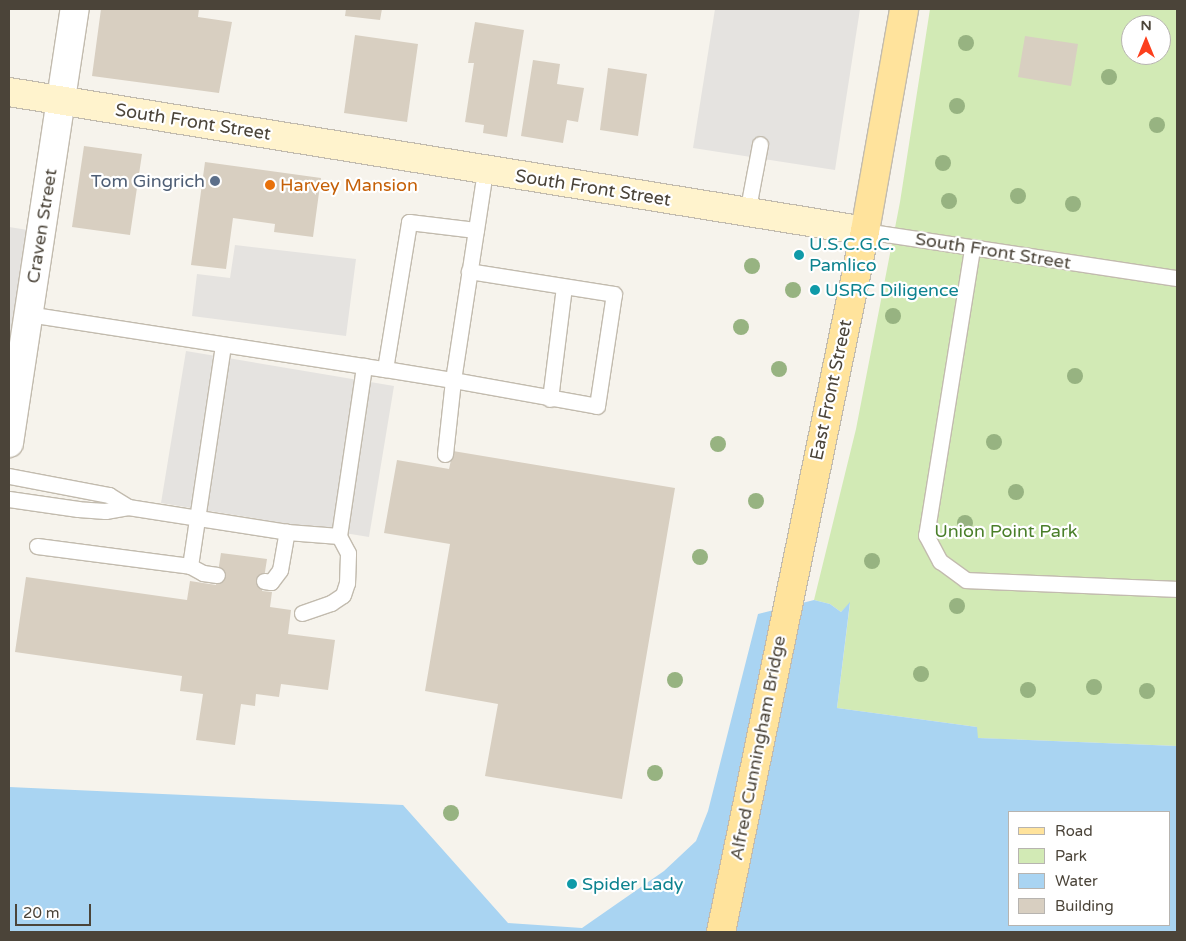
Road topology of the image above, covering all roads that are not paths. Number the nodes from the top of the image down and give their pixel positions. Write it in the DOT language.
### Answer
graph roads {
  1 [pos="75,9"];
  2 [pos="904,9"];
  3 [pos="9,92"];
  4 [pos="61,101"];
  5 [pos="760,144"];
  6 [pos="486,170"];
  7 [pos="747,214"];
  8 [pos="476,230"];
  9 [pos="865,231"];
  10 [pos="972,249"];
  11 [pos="469,271"];
  12 [pos="1177,278"];
  13 [pos="564,287"];
  14 [pos="28,314"];
  15 [pos="223,345"];
  16 [pos="364,366"];
  17 [pos="385,369"];
  18 [pos="453,380"];
  19 [pos="550,399"];
  20 [pos="9,443"];
  21 [pos="445,454"];
  22 [pos="9,476"];
  23 [pos="9,499"];
  24 [pos="128,507"];
  25 [pos="198,518"];
  26 [pos="287,532"];
  27 [pos="339,536"];
  28 [pos="37,546"];
  29 [pos="795,564"];
  30 [pos="190,566"];
  31 [pos="218,575"];
  32 [pos="264,581"];
  33 [pos="1177,589"];
  34 [pos="302,613"];
  35 [pos="720,932"];
  1 -- 4 [label="street, Craven Street"];
  2 -- 9 [label="main road, East Front Street"];
  3 -- 4 [label="street, South Front Street"];
  4 -- 6 [label="street, South Front Street"];
  4 -- 14 [label="street, Craven Street"];
  5 -- 7 [label="lane"];
  6 -- 7 [label="street, South Front Street"];
  6 -- 8 [label="lane"];
  7 -- 9 [label="street, South Front Street"];
  8 -- 11 [label="lane"];
  8 -- 17 [label="lane"];
  9 -- 10 [label="lane, South Front Street"];
  9 -- 29 [label="main road, East Front Street"];
  10 -- 12 [label="lane, South Front Street"];
  10 -- 33 [label="lane"];
  11 -- 13 [label="lane"];
  11 -- 18 [label="lane"];
  13 -- 19 [label="lane"];
  13 -- 19 [label="lane"];
  14 -- 15 [label="lane"];
  14 -- 20 [label="street, Craven Street"];
  15 -- 16 [label="lane"];
  15 -- 25 [label="lane"];
  16 -- 17 [label="lane"];
  16 -- 27 [label="lane"];
  17 -- 18 [label="lane"];
  18 -- 19 [label="lane"];
  18 -- 21 [label="lane"];
  22 -- 24 [label="lane"];
  23 -- 24 [label="lane"];
  24 -- 25 [label="lane"];
  25 -- 26 [label="lane"];
  25 -- 30 [label="lane"];
  26 -- 27 [label="lane"];
  26 -- 32 [label="lane"];
  27 -- 34 [label="lane"];
  28 -- 30 [label="lane"];
  29 -- 35 [label="main road, Alfred Cunningham Bridge"];
  30 -- 31 [label="lane"];
}
